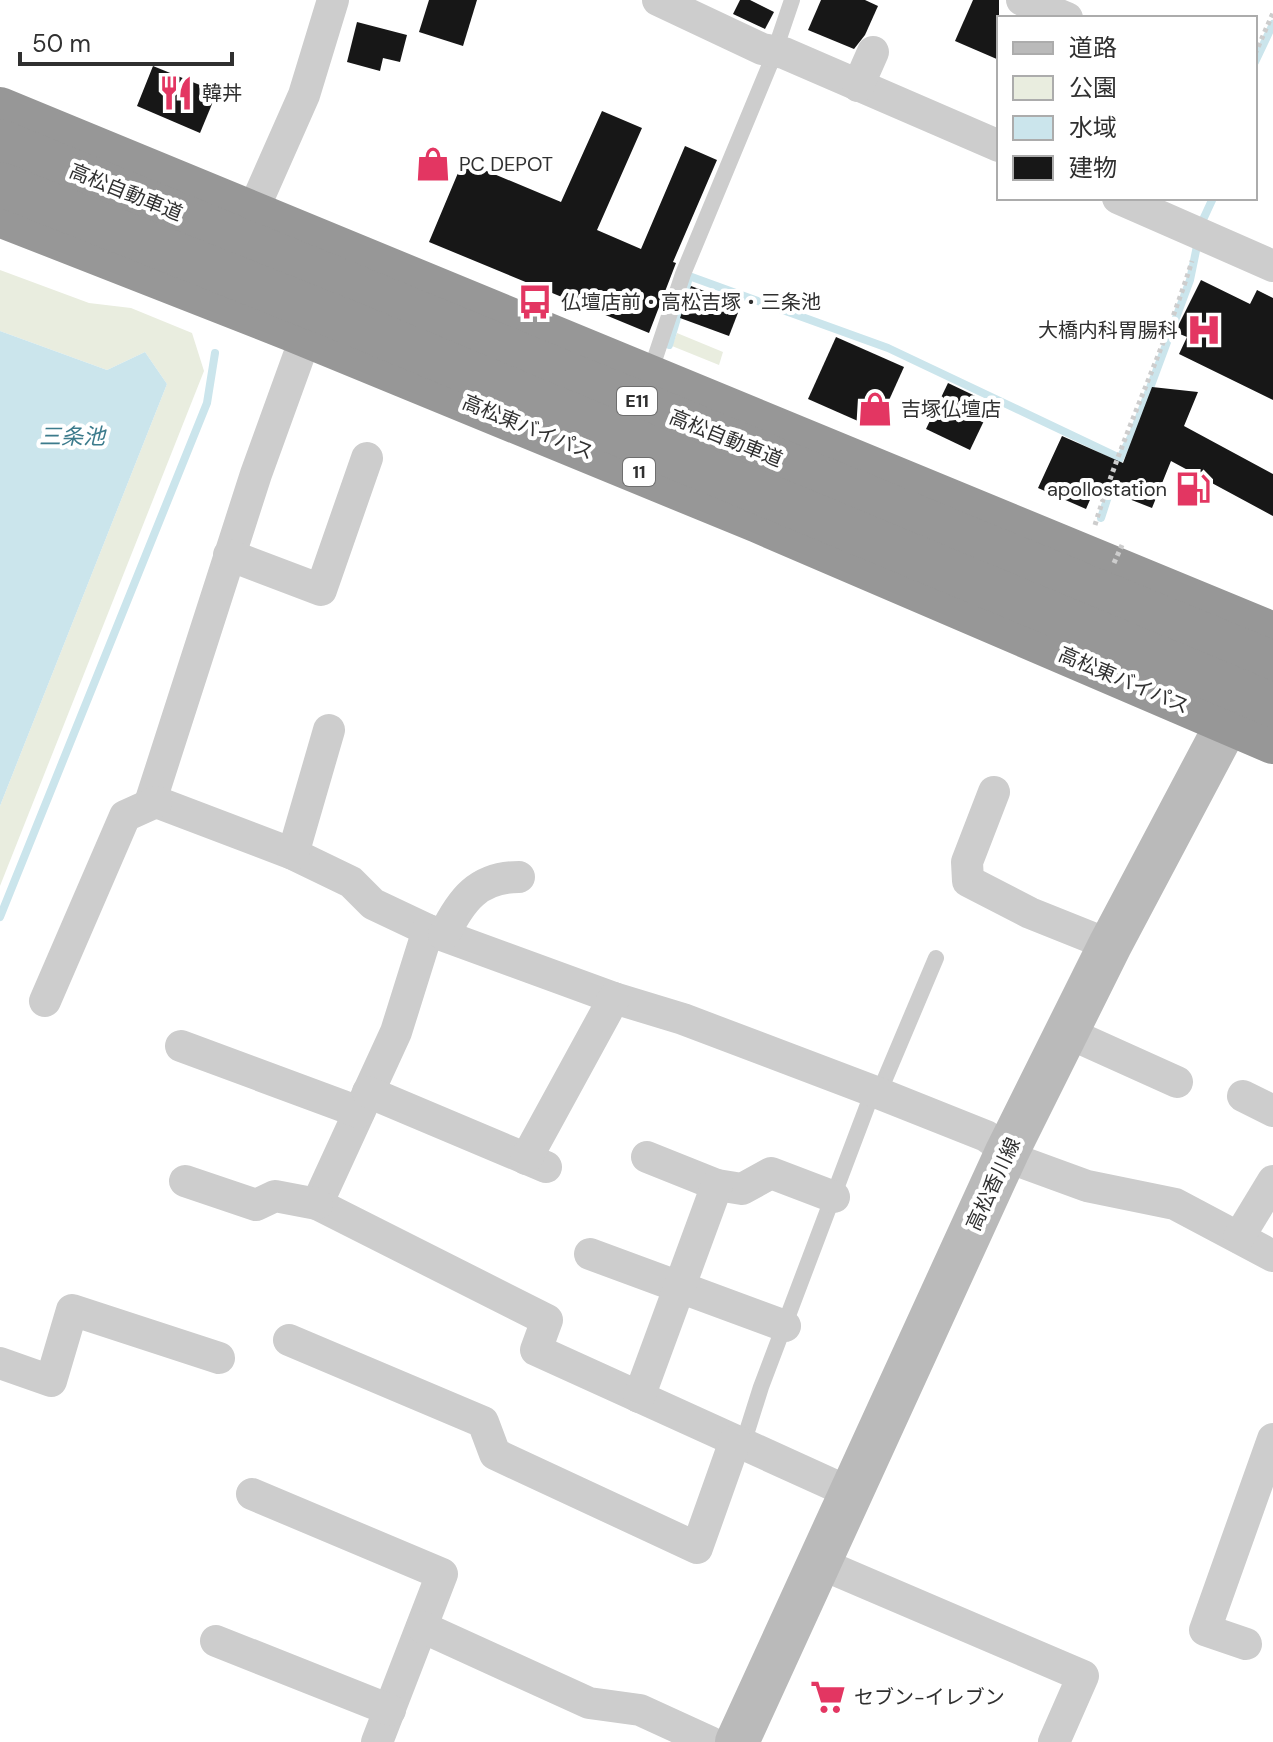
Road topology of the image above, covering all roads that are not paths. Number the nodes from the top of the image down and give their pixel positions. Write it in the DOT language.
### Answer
graph roads {
  1 [pos="333,0"];
  2 [pos="658,0"];
  3 [pos="792,0"];
  4 [pos="1022,0"];
  5 [pos="1062,16"];
  6 [pos="774,51"];
  7 [pos="873,52"];
  8 [pos="858,86"];
  9 [pos="4,120"];
  10 [pos="997,145"];
  11 [pos="0,184"];
  12 [pos="1123,200"];
  13 [pos="252,213"];
  14 [pos="0,215"];
  15 [pos="1273,266"];
  16 [pos="213,298"];
  17 [pos="306,336"];
  18 [pos="649,377"];
  19 [pos="367,458"];
  20 [pos="229,555"];
  21 [pos="1273,636"];
  22 [pos="1273,663"];
  23 [pos="1273,705"];
  24 [pos="1228,723"];
  25 [pos="329,730"];
  26 [pos="1273,742"];
  27 [pos="994,792"];
  28 [pos="156,802"];
  29 [pos="293,854"];
  30 [pos="519,877"];
  31 [pos="436,932"];
  32 [pos="1110,945"];
  33 [pos="936,958"];
  34 [pos="614,998"];
  35 [pos="45,1001"];
  36 [pos="1066,1032"];
  37 [pos="181,1046"];
  38 [pos="1177,1082"];
  39 [pos="876,1092"];
  40 [pos="1243,1096"];
  41 [pos="364,1102"];
  42 [pos="1273,1111"];
  43 [pos="1007,1152"];
  44 [pos="647,1157"];
  45 [pos="185,1181"];
  46 [pos="1273,1181"];
  47 [pos="717,1185"];
  48 [pos="834,1197"];
  49 [pos="317,1204"];
  50 [pos="1239,1237"];
  51 [pos="590,1254"];
  52 [pos="1273,1256"];
  53 [pos="679,1288"];
  54 [pos="785,1326"];
  55 [pos="289,1340"];
  56 [pos="219,1358"];
  57 [pos="0,1363"];
  58 [pos="639,1397"];
  59 [pos="739,1442"];
  60 [pos="1270,1459"];
  61 [pos="851,1493"];
  62 [pos="252,1494"];
  63 [pos="819,1563"];
  64 [pos="422,1627"];
  65 [pos="216,1641"];
  66 [pos="1246,1644"];
  67 [pos="390,1710"];
  68 [pos="377,1742"];
  69 [pos="710,1742"];
  70 [pos="737,1742"];
  71 [pos="1054,1742"];
  1 -- 13 [label="street"];
  2 -- 6 [label="street"];
  3 -- 6 [label="lane"];
  4 -- 5 [label="street"];
  6 -- 8 [label="street"];
  6 -- 18 [label="lane"];
  7 -- 8 [label="street"];
  8 -- 10 [label="street"];
  9 -- 13 [label="highway"];
  9 -- 22 [label="highway, 高松自動車道 / E11, bridge"];
  11 -- 23 [label="highway, 高松自動車道 / E11, bridge"];
  12 -- 15 [label="street"];
  13 -- 16 [label="street"];
  13 -- 18 [label="highway"];
  14 -- 16 [label="highway, 高松東バイパス / 11"];
  16 -- 17 [label="highway, 高松東バイパス / 11"];
  17 -- 20 [label="street"];
  17 -- 24 [label="highway, 高松東バイパス / 11"];
  18 -- 21 [label="highway"];
  19 -- 20 [label="street"];
  20 -- 28 [label="street"];
  21 -- 24 [label="main road, 高松香川線"];
  24 -- 26 [label="highway, 高松東バイパス / 11"];
  24 -- 32 [label="main road, 高松香川線"];
  25 -- 29 [label="street"];
  27 -- 32 [label="street"];
  28 -- 29 [label="street"];
  28 -- 35 [label="street"];
  29 -- 31 [label="street"];
  30 -- 31 [label="street"];
  31 -- 34 [label="street"];
  31 -- 41 [label="street"];
  32 -- 36 [label="main road, 高松香川線"];
  33 -- 39 [label="lane"];
  34 -- 39 [label="street"];
  34 -- 41 [label="street"];
  36 -- 38 [label="street"];
  36 -- 43 [label="main road, 高松香川線"];
  37 -- 41 [label="street"];
  39 -- 43 [label="street"];
  39 -- 48 [label="lane"];
  40 -- 42 [label="street"];
  41 -- 49 [label="street"];
  43 -- 50 [label="street"];
  43 -- 61 [label="main road, 高松香川線"];
  44 -- 47 [label="street"];
  45 -- 49 [label="street"];
  46 -- 50 [label="street"];
  47 -- 48 [label="street"];
  47 -- 53 [label="street"];
  48 -- 54 [label="lane"];
  49 -- 58 [label="street"];
  50 -- 52 [label="street"];
  51 -- 53 [label="street"];
  53 -- 54 [label="street"];
  53 -- 58 [label="street"];
  54 -- 59 [label="lane"];
  55 -- 59 [label="street"];
  56 -- 57 [label="street"];
  58 -- 59 [label="street"];
  59 -- 61 [label="street"];
  60 -- 66 [label="street"];
  61 -- 63 [label="main road, 高松香川線"];
  62 -- 64 [label="street"];
  63 -- 70 [label="main road, 高松香川線"];
  63 -- 71 [label="street"];
  64 -- 67 [label="street"];
  64 -- 69 [label="street"];
  65 -- 67 [label="street"];
  67 -- 68 [label="street"];
}
